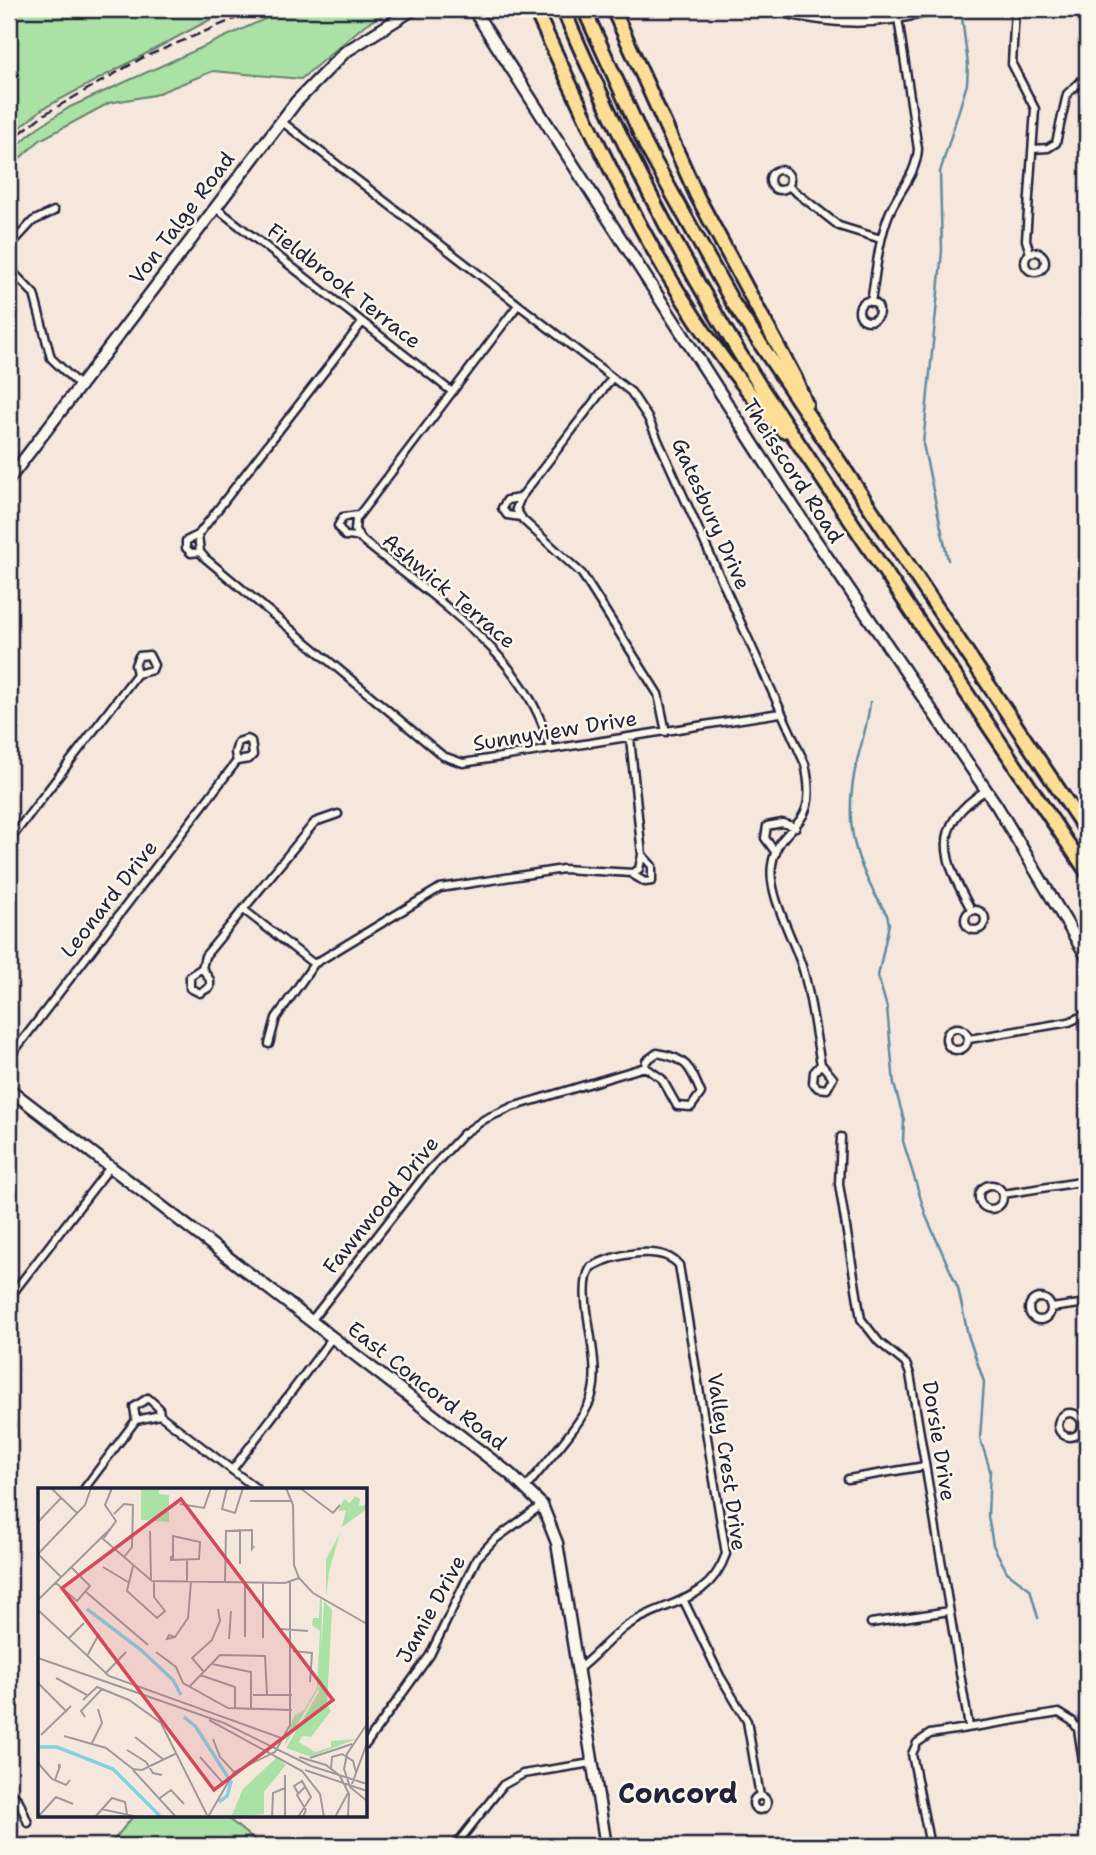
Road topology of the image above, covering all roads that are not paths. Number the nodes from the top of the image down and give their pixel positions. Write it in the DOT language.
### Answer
graph roads {
  1 [pos="414,9"];
  2 [pos="472,9"];
  3 [pos="535,9"];
  4 [pos="563,9"];
  5 [pos="584,9"];
  6 [pos="613,9"];
  7 [pos="774,9"];
  8 [pos="934,9"];
  9 [pos="1015,9"];
  10 [pos="898,18"];
  11 [pos="1082,80"];
  12 [pos="281,121"];
  13 [pos="1033,149"];
  14 [pos="788,186"];
  15 [pos="215,207"];
  16 [pos="54,211"];
  17 [pos="881,239"];
  18 [pos="9,247"];
  19 [pos="1030,253"];
  20 [pos="9,268"];
  21 [pos="871,302"];
  22 [pos="518,305"];
  23 [pos="362,323"];
  24 [pos="612,378"];
  25 [pos="79,385"];
  26 [pos="451,391"];
  27 [pos="815,427"];
  28 [pos="809,459"];
  29 [pos="13,465"];
  30 [pos="9,479"];
  31 [pos="520,498"];
  32 [pos="359,515"];
  33 [pos="521,517"];
  34 [pos="198,536"];
  35 [pos="359,537"];
  36 [pos="200,552"];
  37 [pos="136,674"];
  38 [pos="780,713"];
  39 [pos="666,732"];
  40 [pos="630,738"];
  41 [pos="550,749"];
  42 [pos="237,761"];
  43 [pos="986,790"];
  44 [pos="338,814"];
  45 [pos="796,827"];
  46 [pos="1087,832"];
  47 [pos="9,841"];
  48 [pos="776,853"];
  49 [pos="642,855"];
  50 [pos="1087,872"];
  51 [pos="630,873"];
  52 [pos="244,910"];
  53 [pos="972,911"];
  54 [pos="1087,936"];
  55 [pos="1078,943"];
  56 [pos="1087,957"];
  57 [pos="314,964"];
  58 [pos="202,968"];
  59 [pos="1087,1014"];
  60 [pos="969,1039"];
  61 [pos="269,1044"];
  62 [pos="9,1058"];
  63 [pos="821,1064"];
  64 [pos="645,1067"];
  65 [pos="9,1089"];
  66 [pos="841,1137"];
  67 [pos="110,1167"];
  68 [pos="1087,1181"];
  69 [pos="1003,1194"];
  70 [pos="9,1298"];
  71 [pos="1087,1303"];
  72 [pos="1051,1308"];
  73 [pos="311,1321"];
  74 [pos="332,1338"];
  75 [pos="160,1415"];
  76 [pos="136,1420"];
  77 [pos="1085,1421"];
  78 [pos="925,1466"];
  79 [pos="232,1470"];
  80 [pos="848,1479"];
  81 [pos="85,1488"];
  82 [pos="256,1488"];
  83 [pos="526,1488"];
  84 [pos="542,1505"];
  85 [pos="683,1599"];
  86 [pos="949,1612"];
  87 [pos="871,1623"];
  88 [pos="576,1670"];
  89 [pos="970,1727"];
  90 [pos="368,1741"];
  91 [pos="592,1762"];
  92 [pos="1087,1788"];
  93 [pos="9,1790"];
  94 [pos="760,1796"];
  95 [pos="28,1822"];
  96 [pos="454,1846"];
  97 [pos="606,1846"];
  98 [pos="930,1846"];
  1 -- 12 [label="street, Von Talge Road"];
  2 -- 43 [label="street, Theisscord Road"];
  3 -- 28 [label="highway"];
  4 -- 28 [label="highway"];
  5 -- 27 [label="highway"];
  6 -- 27 [label="highway"];
  7 -- 10 [label="street"];
  8 -- 10 [label="street"];
  9 -- 13 [label="street"];
  10 -- 17 [label="street"];
  11 -- 13 [label="street"];
  12 -- 15 [label="street, Von Talge Road"];
  12 -- 22 [label="street, Gatesbury Drive"];
  13 -- 19 [label="street"];
  14 -- 17 [label="street"];
  15 -- 23 [label="street, Fieldbrook Terrace"];
  15 -- 25 [label="street, Von Talge Road"];
  16 -- 18 [label="street"];
  17 -- 21 [label="street"];
  20 -- 25 [label="street"];
  22 -- 24 [label="street, Gatesbury Drive"];
  22 -- 26 [label="street, Ashwick Terrace"];
  23 -- 26 [label="street, Fieldbrook Terrace"];
  23 -- 34 [label="street"];
  24 -- 31 [label="street"];
  24 -- 38 [label="street, Gatesbury Drive"];
  25 -- 29 [label="street, Von Talge Road"];
  26 -- 32 [label="street, Ashwick Terrace"];
  27 -- 46 [label="highway"];
  28 -- 50 [label="highway"];
  29 -- 30 [label="street, Von Talge Road"];
  31 -- 33 [label="street"];
  31 -- 33 [label="street"];
  32 -- 35 [label="street, Ashwick Terrace"];
  32 -- 35 [label="street, Ashwick Terrace"];
  33 -- 39 [label="street"];
  34 -- 36 [label="street"];
  34 -- 36 [label="street"];
  35 -- 41 [label="street, Ashwick Terrace"];
  36 -- 41 [label="street, Sunnyview Drive"];
  37 -- 47 [label="street"];
  38 -- 39 [label="street, Sunnyview Drive"];
  38 -- 45 [label="street, Gatesbury Drive"];
  39 -- 40 [label="street, Sunnyview Drive"];
  40 -- 41 [label="street, Sunnyview Drive"];
  40 -- 49 [label="street"];
  42 -- 62 [label="street, Leonard Drive"];
  43 -- 53 [label="street"];
  43 -- 55 [label="street, Theisscord Road"];
  44 -- 52 [label="street"];
  45 -- 48 [label="street, Gatesbury Drive"];
  45 -- 48 [label="street"];
  48 -- 63 [label="street"];
  49 -- 51 [label="street"];
  49 -- 51 [label="street"];
  51 -- 57 [label="street"];
  52 -- 57 [label="street"];
  52 -- 58 [label="street"];
  54 -- 55 [label="street"];
  55 -- 56 [label="street, Theisscord Road"];
  57 -- 61 [label="street"];
  59 -- 60 [label="street"];
  64 -- 64 [label="street, Fawnwood Drive"];
  64 -- 73 [label="street, Fawnwood Drive"];
  65 -- 67 [label="street, East Concord Road"];
  66 -- 78 [label="street, Dorsie Drive"];
  67 -- 70 [label="street"];
  67 -- 73 [label="street, East Concord Road"];
  68 -- 69 [label="street"];
  71 -- 72 [label="street"];
  73 -- 74 [label="street, East Concord Road"];
  74 -- 79 [label="street"];
  74 -- 83 [label="street, East Concord Road"];
  75 -- 76 [label="street"];
  75 -- 76 [label="street"];
  75 -- 79 [label="street"];
  76 -- 81 [label="street"];
  77 -- 77 [label="street"];
  78 -- 80 [label="street"];
  78 -- 86 [label="street, Dorsie Drive"];
  79 -- 82 [label="street"];
  83 -- 84 [label="street, East Concord Road"];
  83 -- 85 [label="street, Valley Crest Drive"];
  84 -- 88 [label="street, East Concord Road"];
  84 -- 90 [label="street, Jamie Drive"];
  85 -- 88 [label="street, Valley Crest Drive"];
  85 -- 94 [label="street"];
  86 -- 87 [label="street"];
  86 -- 89 [label="street, Dorsie Drive"];
  88 -- 91 [label="street, East Concord Road"];
  89 -- 92 [label="street"];
  89 -- 98 [label="street"];
  91 -- 96 [label="street"];
  91 -- 97 [label="street, East Concord Road"];
  93 -- 95 [label="street"];
}
